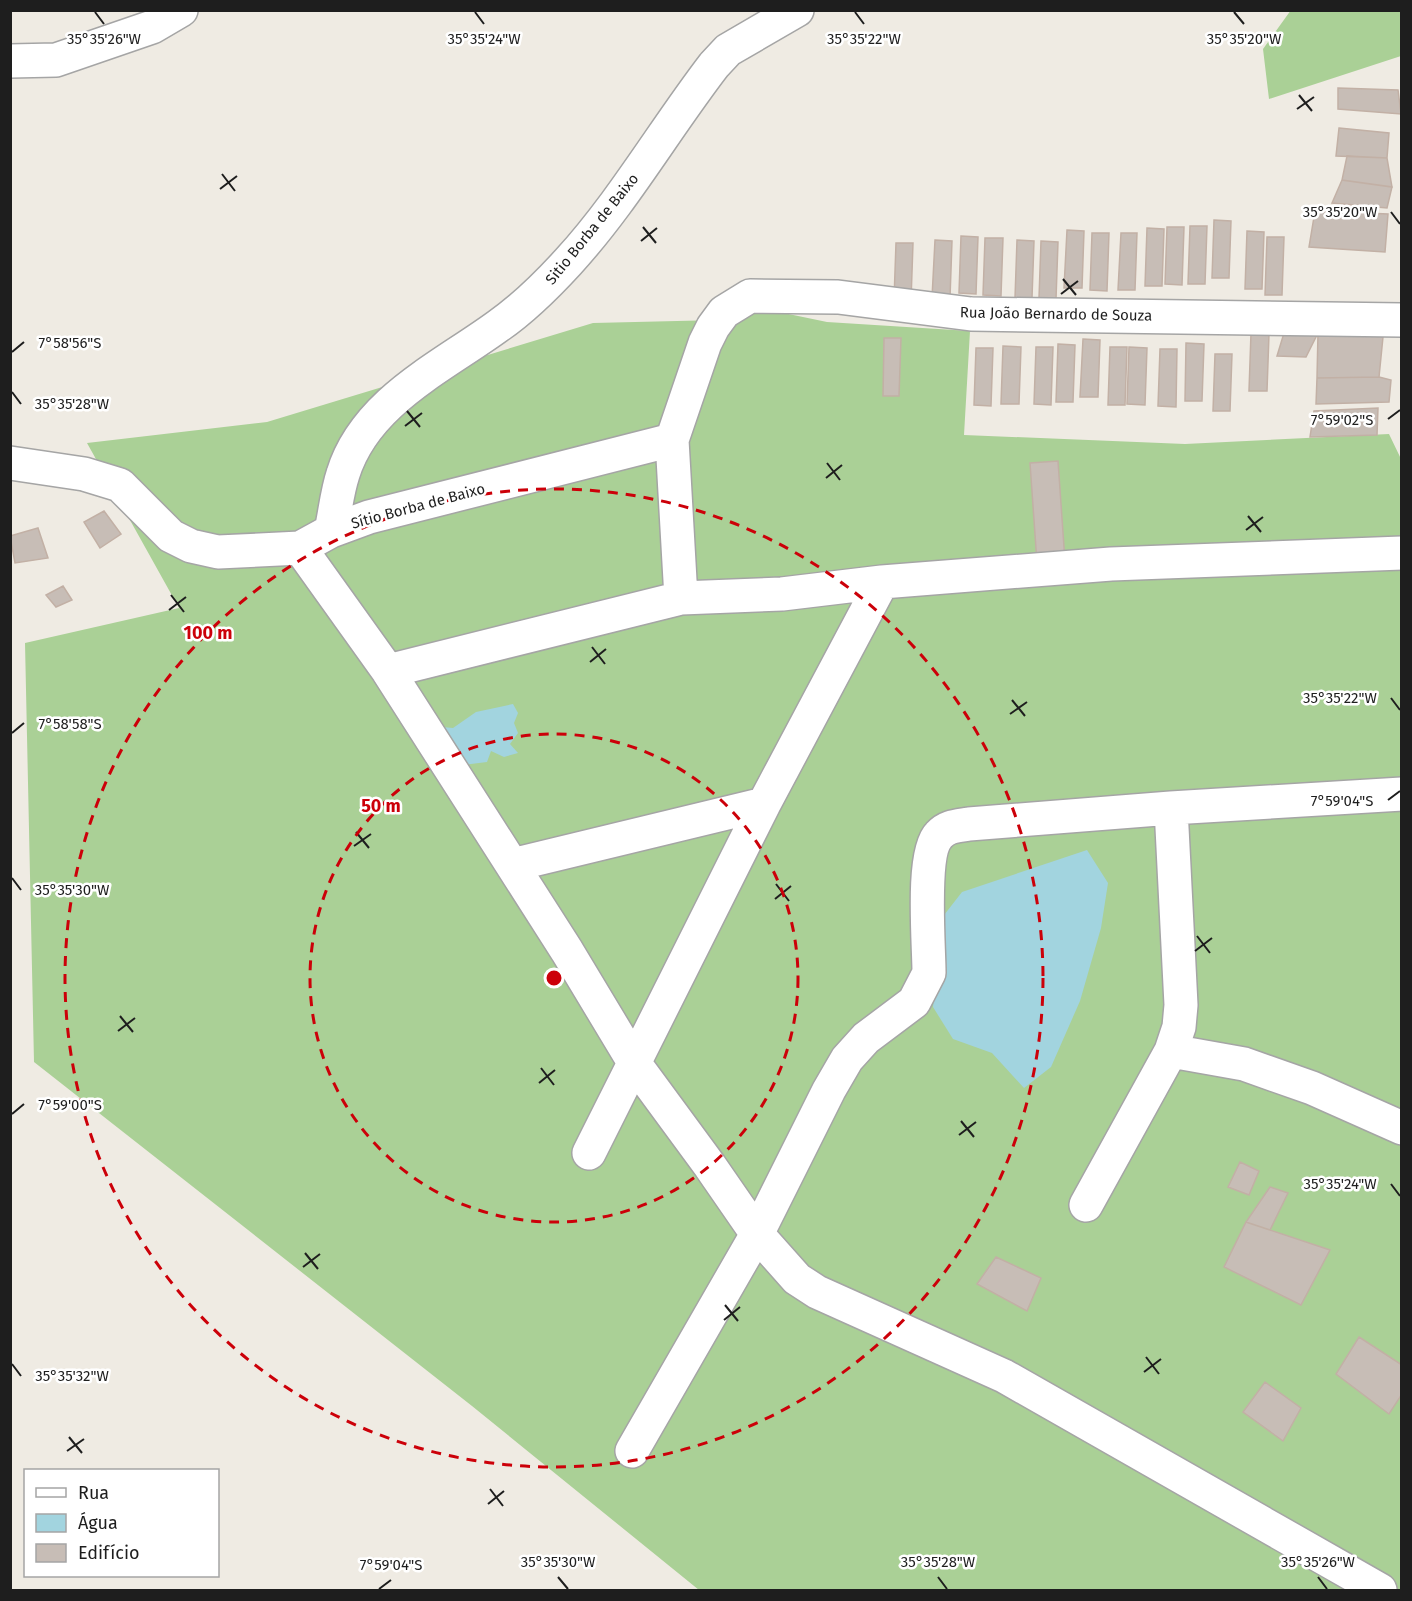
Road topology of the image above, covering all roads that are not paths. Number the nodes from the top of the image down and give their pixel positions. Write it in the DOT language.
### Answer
graph roads {
  1 [pos="181,10"];
  2 [pos="797,10"];
  3 [pos="150,19"];
  4 [pos="10,61"];
  5 [pos="1401,320"];
  6 [pos="672,440"];
  7 [pos="10,463"];
  8 [pos="331,531"];
  9 [pos="300,548"];
  10 [pos="1401,553"];
  11 [pos="882,582"];
  12 [pos="681,598"];
  13 [pos="388,671"];
  14 [pos="1401,794"];
  15 [pos="764,804"];
  16 [pos="1171,808"];
  17 [pos="512,865"];
  18 [pos="1170,1051"];
  19 [pos="635,1064"];
  20 [pos="1401,1128"];
  21 [pos="589,1153"];
  22 [pos="1086,1205"];
  23 [pos="757,1234"];
  24 [pos="632,1451"];
  25 [pos="1380,1590"];
  1 -- 3 [label="street"];
  2 -- 8 [label="street, Sitio Borba de Baixo"];
  3 -- 4 [label="street"];
  5 -- 6 [label="street, Rua João Bernardo de Souza"];
  6 -- 8 [label="street, Sítio Borba de Baixo"];
  6 -- 12 [label="street, Rua João Bernardo de Souza"];
  7 -- 9 [label="street, Sítio Borba de Baixo"];
  8 -- 9 [label="street, Sítio Borba de Baixo"];
  9 -- 13 [label="street"];
  10 -- 11 [label="street"];
  11 -- 12 [label="street"];
  11 -- 15 [label="street"];
  12 -- 13 [label="street"];
  13 -- 17 [label="street"];
  14 -- 16 [label="street"];
  15 -- 17 [label="street"];
  15 -- 19 [label="street"];
  16 -- 18 [label="street"];
  16 -- 23 [label="street"];
  17 -- 19 [label="street"];
  18 -- 20 [label="street"];
  18 -- 22 [label="street"];
  19 -- 21 [label="street"];
  19 -- 23 [label="street"];
  23 -- 24 [label="street"];
  23 -- 25 [label="street"];
}
